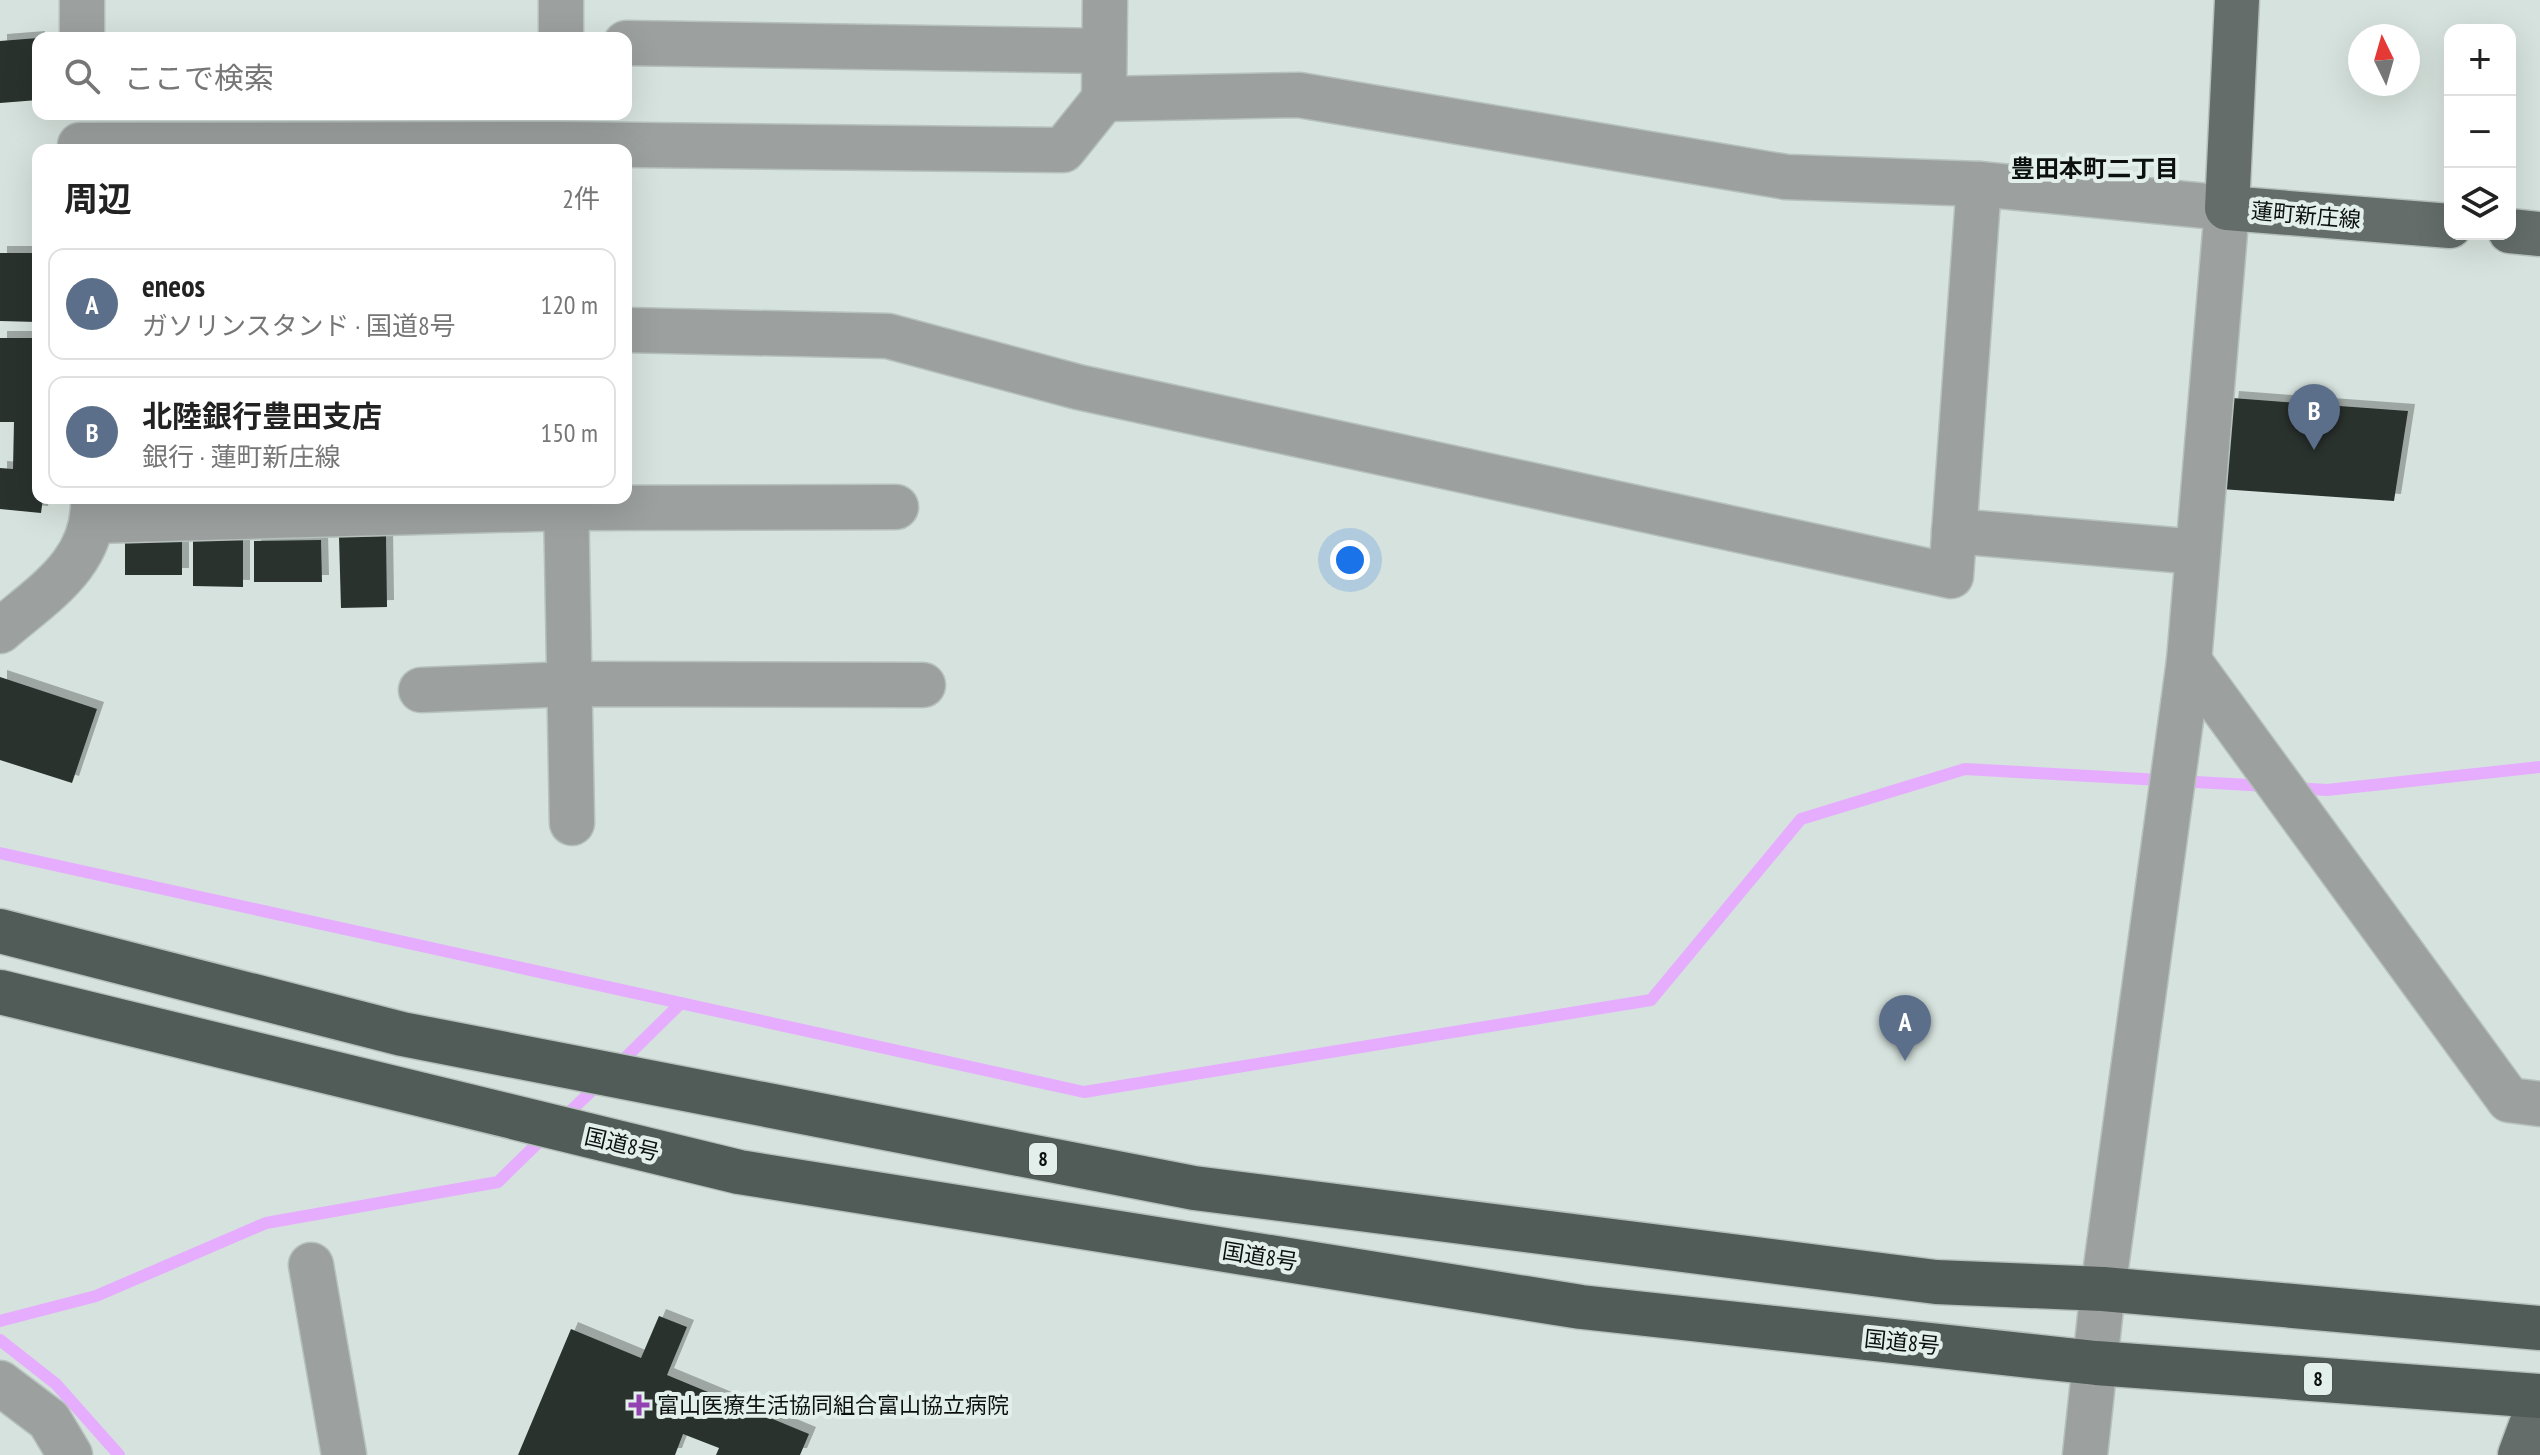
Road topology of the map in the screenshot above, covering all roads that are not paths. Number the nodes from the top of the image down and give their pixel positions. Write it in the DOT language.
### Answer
graph roads {
  1 [pos="82,0"];
  2 [pos="561,0"];
  3 [pos="1105,0"];
  4 [pos="2237,0"];
  5 [pos="82,32"];
  6 [pos="561,32"];
  7 [pos="632,43"];
  8 [pos="1104,51"];
  9 [pos="1104,99"];
  10 [pos="80,136"];
  11 [pos="560,136"];
  12 [pos="1979,184"];
  13 [pos="2227,208"];
  14 [pos="2444,226"];
  15 [pos="2516,232"];
  16 [pos="2540,234"];
  17 [pos="632,330"];
  18 [pos="487,504"];
  19 [pos="566,504"];
  20 [pos="632,504"];
  21 [pos="896,507"];
  22 [pos="94,509"];
  23 [pos="1954,531"];
  24 [pos="2198,552"];
  25 [pos="0,631"];
  26 [pos="2189,661"];
  27 [pos="570,684"];
  28 [pos="923,685"];
  29 [pos="421,690"];
  30 [pos="572,823"];
  31 [pos="0,931"];
  32 [pos="0,992"];
  33 [pos="2540,1104"];
  34 [pos="311,1265"];
  35 [pos="2103,1289"];
  36 [pos="2540,1328"];
  37 [pos="2096,1363"];
  38 [pos="0,1383"];
  39 [pos="2540,1398"];
  40 [pos="70,1455"];
  41 [pos="344,1455"];
  42 [pos="2085,1455"];
  43 [pos="2520,1455"];
  1 -- 5 [label="street"];
  2 -- 6 [label="street"];
  3 -- 8 [label="street"];
  4 -- 13 [label="main road, 蓮町新庄線"];
  7 -- 8 [label="street"];
  8 -- 9 [label="street"];
  9 -- 11 [label="street"];
  9 -- 12 [label="street"];
  10 -- 11 [label="street"];
  12 -- 13 [label="street"];
  12 -- 23 [label="street"];
  13 -- 14 [label="main road, 蓮町新庄線"];
  13 -- 24 [label="street"];
  15 -- 16 [label="main road"];
  17 -- 23 [label="street"];
  18 -- 22 [label="street"];
  19 -- 27 [label="street"];
  20 -- 21 [label="street"];
  22 -- 25 [label="street"];
  23 -- 24 [label="street"];
  24 -- 26 [label="street"];
  26 -- 33 [label="street"];
  26 -- 35 [label="street"];
  27 -- 28 [label="street"];
  27 -- 29 [label="street"];
  27 -- 30 [label="street"];
  31 -- 35 [label="highway, 8"];
  32 -- 37 [label="highway, 国道8号 / 8"];
  34 -- 41 [label="street"];
  35 -- 36 [label="highway, 8"];
  35 -- 37 [label="street"];
  37 -- 39 [label="highway, 国道8号 / 8"];
  37 -- 42 [label="street"];
  38 -- 40 [label="street"];
  39 -- 43 [label="main road"];
}
